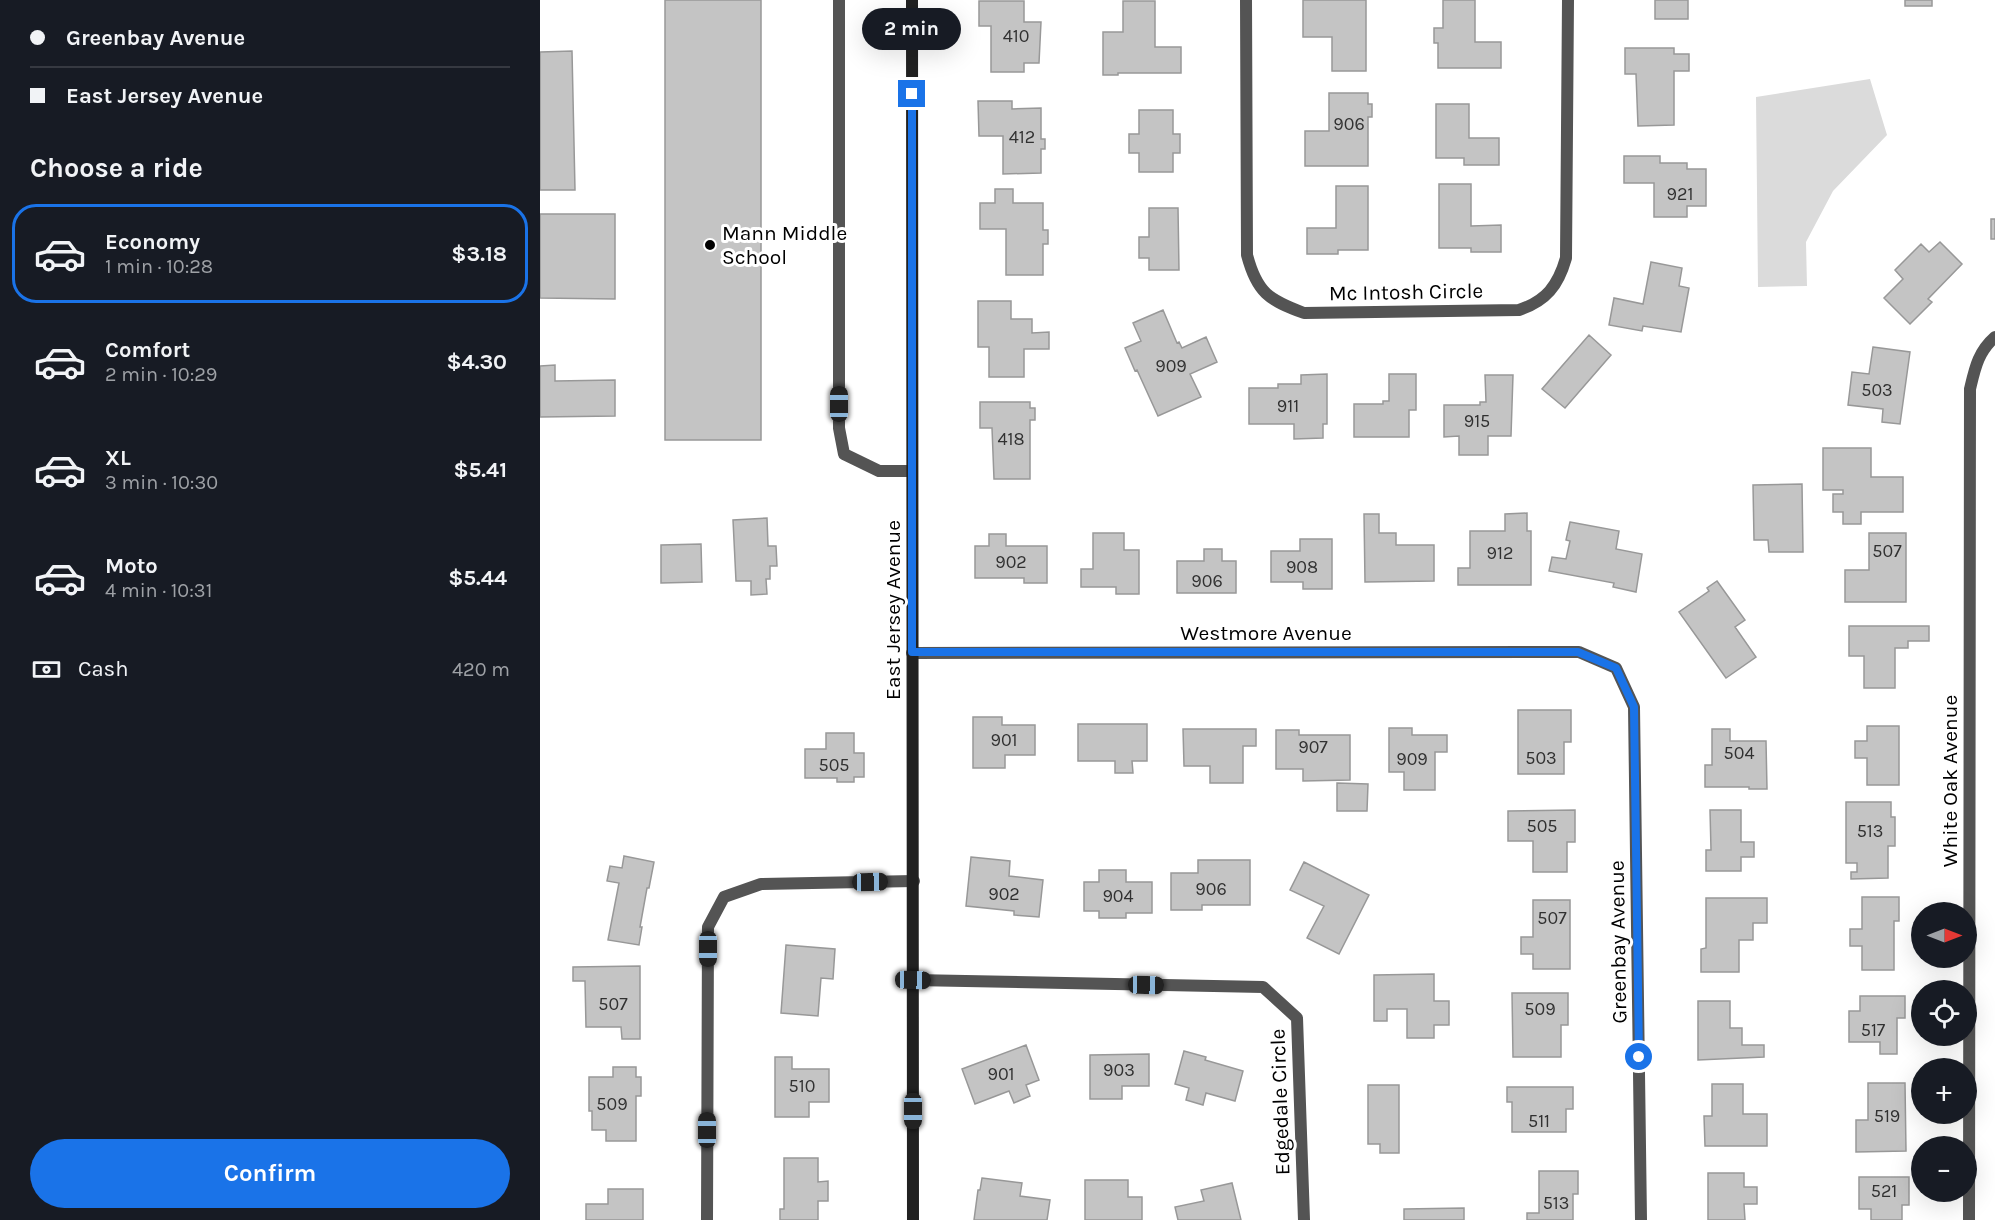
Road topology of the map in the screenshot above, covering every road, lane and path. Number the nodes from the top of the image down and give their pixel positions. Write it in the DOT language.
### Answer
graph roads {
  1 [pos="839,0"];
  2 [pos="912,0"];
  3 [pos="1246,0"];
  4 [pos="1568,0"];
  5 [pos="1990,341"];
  6 [pos="912,471"];
  7 [pos="912,652"];
  8 [pos="1616,668"];
  9 [pos="914,880"];
  10 [pos="913,980"];
  11 [pos="707,1220"];
  12 [pos="913,1220"];
  13 [pos="1304,1220"];
  14 [pos="1641,1220"];
  15 [pos="1969,1220"];
  1 -- 6 [label="street"];
  2 -- 6 [label="street, East Jersey Avenue"];
  3 -- 4 [label="street, Mc Intosh Circle"];
  5 -- 15 [label="street, White Oak Avenue"];
  6 -- 7 [label="street, East Jersey Avenue"];
  7 -- 8 [label="street, Westmore Avenue"];
  7 -- 9 [label="street, East Jersey Avenue"];
  8 -- 14 [label="street, Greenbay Avenue"];
  9 -- 10 [label="street, East Jersey Avenue"];
  9 -- 11 [label="street"];
  10 -- 12 [label="street, East Jersey Avenue"];
  10 -- 13 [label="street, Edgedale Circle"];
}
